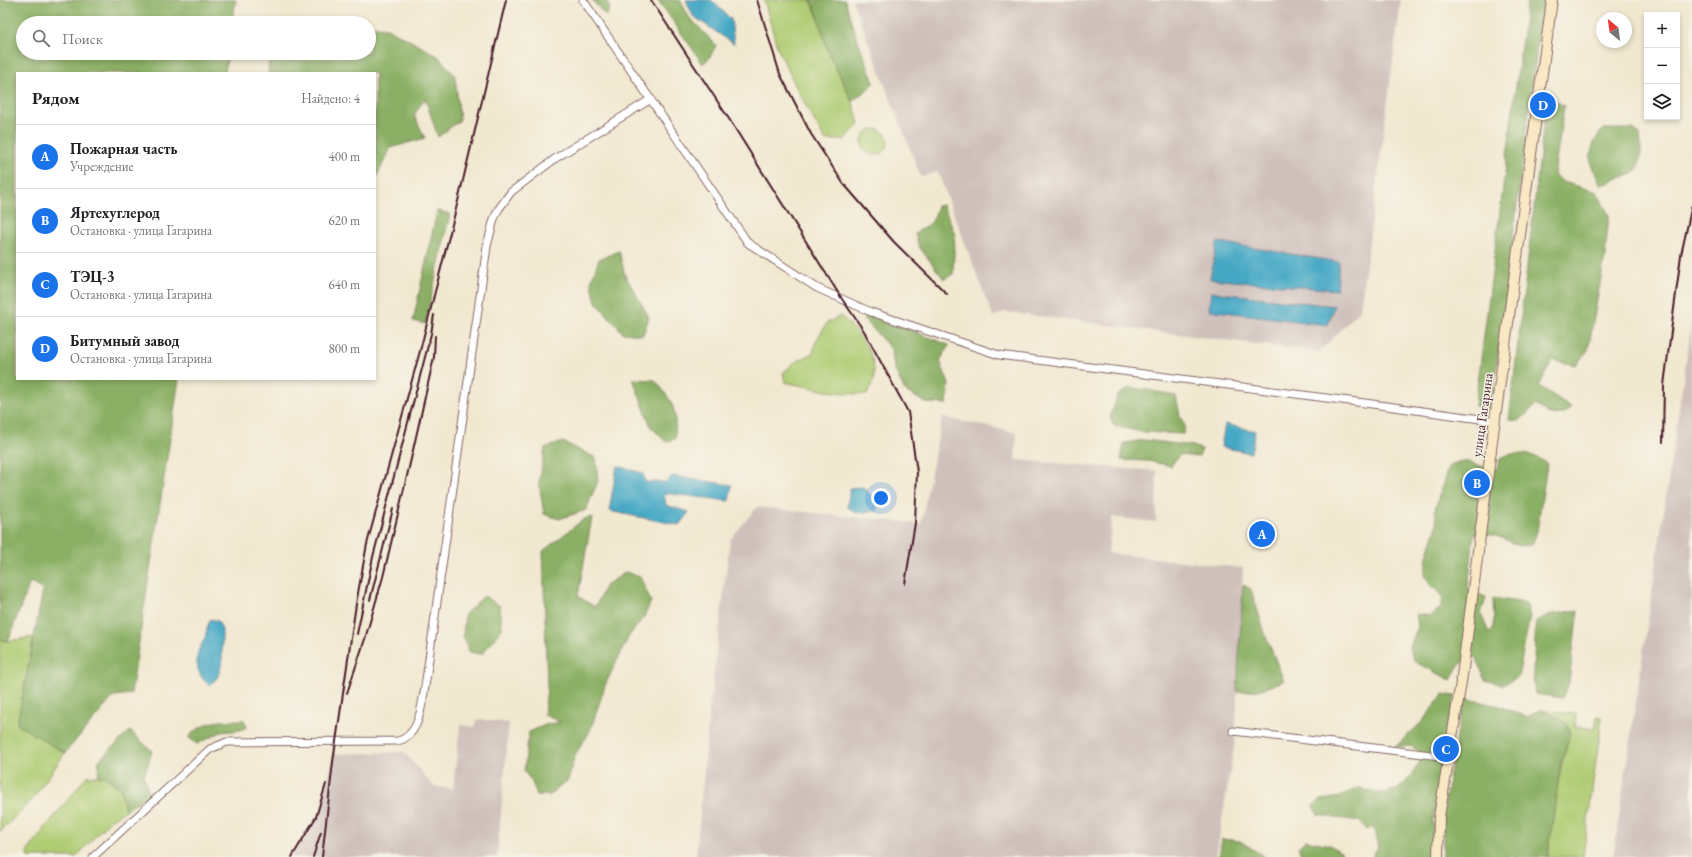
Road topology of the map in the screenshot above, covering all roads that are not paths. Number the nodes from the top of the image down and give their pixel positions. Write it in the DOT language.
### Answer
graph roads {
  1 [pos="583,0"];
  2 [pos="1552,0"];
  3 [pos="651,99"];
  4 [pos="1495,421"];
  5 [pos="1233,731"];
  6 [pos="1448,757"];
  7 [pos="94,857"];
  8 [pos="1438,857"];
  1 -- 3 [label="street"];
  2 -- 4 [label="main road, улица Гагарина"];
  3 -- 4 [label="street"];
  3 -- 7 [label="street"];
  4 -- 6 [label="main road, улица Гагарина"];
  5 -- 6 [label="street"];
  6 -- 8 [label="main road, улица Гагарина"];
}
